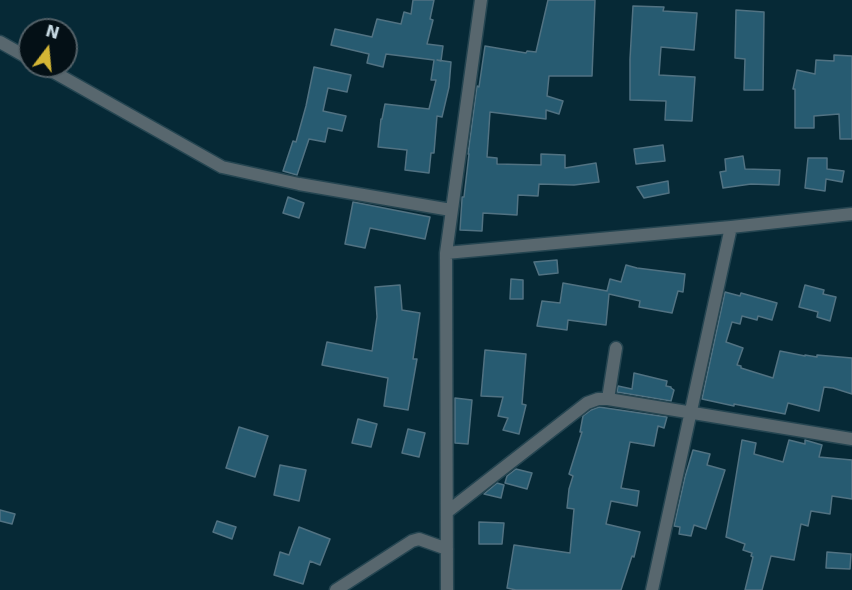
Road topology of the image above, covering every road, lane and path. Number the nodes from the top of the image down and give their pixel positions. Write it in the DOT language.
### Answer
graph roads {
  1 [pos="481,0"];
  2 [pos="0,42"];
  3 [pos="18,52"];
  4 [pos="63,78"];
  5 [pos="451,210"];
  6 [pos="852,214"];
  7 [pos="731,227"];
  8 [pos="446,253"];
  9 [pos="616,348"];
  10 [pos="608,399"];
  11 [pos="690,413"];
  12 [pos="852,439"];
  13 [pos="447,512"];
  14 [pos="447,549"];
  15 [pos="336,590"];
  16 [pos="447,590"];
  17 [pos="652,590"];
  1 -- 5 [label="street"];
  2 -- 3 [label="street"];
  4 -- 5 [label="street"];
  5 -- 8 [label="street"];
  6 -- 7 [label="street"];
  7 -- 8 [label="street"];
  7 -- 11 [label="street"];
  8 -- 13 [label="street"];
  9 -- 10 [label="street"];
  10 -- 11 [label="street"];
  10 -- 13 [label="street"];
  11 -- 12 [label="street"];
  11 -- 17 [label="street"];
  13 -- 14 [label="street"];
  14 -- 15 [label="street"];
  14 -- 16 [label="street"];
}
